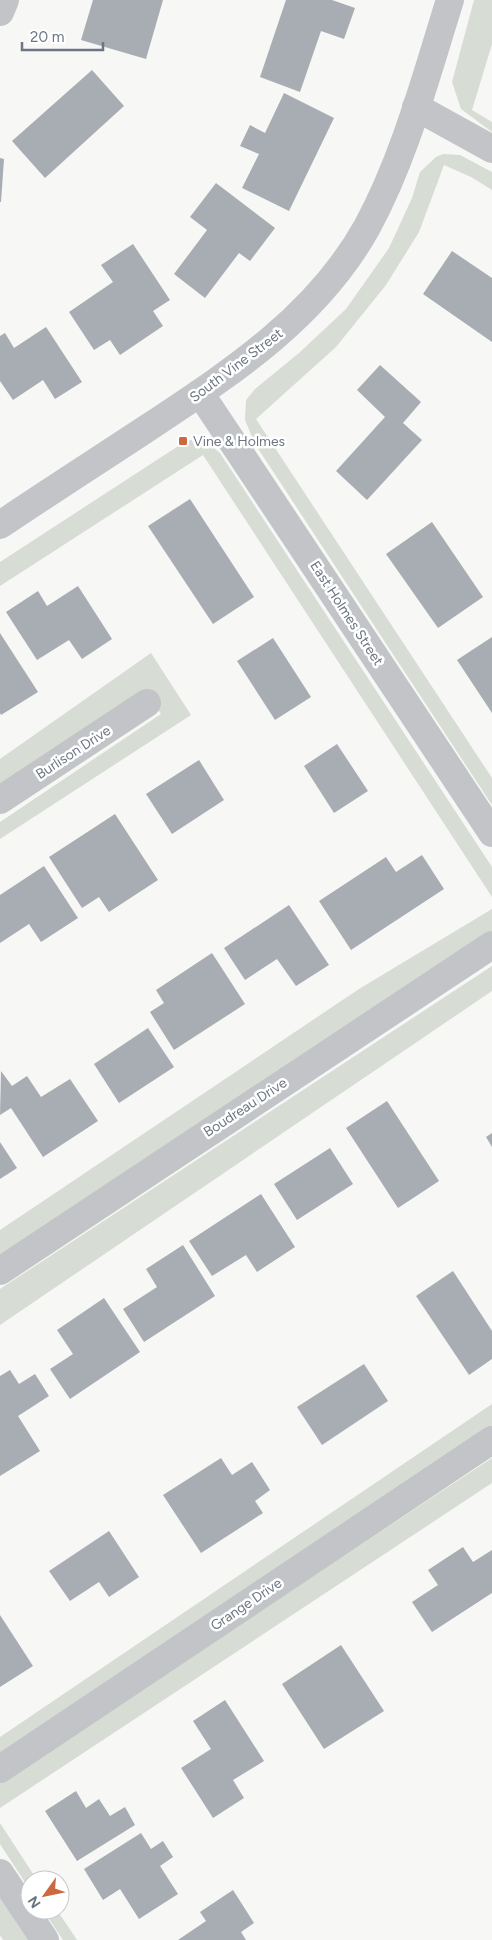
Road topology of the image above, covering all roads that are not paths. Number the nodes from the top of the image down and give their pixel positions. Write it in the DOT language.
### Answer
graph roads {
  1 [pos="5,0"];
  2 [pos="450,0"];
  3 [pos="0,12"];
  4 [pos="416,107"];
  5 [pos="492,149"];
  6 [pos="200,393"];
  7 [pos="0,525"];
  8 [pos="147,703"];
  9 [pos="0,800"];
  10 [pos="492,833"];
  11 [pos="492,944"];
  12 [pos="0,1271"];
  13 [pos="492,1440"];
  14 [pos="0,1768"];
  15 [pos="0,1873"];
  16 [pos="45,1940"];
  1 -- 3 [label="street"];
  2 -- 4 [label="street, South Vine Street"];
  4 -- 5 [label="street"];
  4 -- 6 [label="street, South Vine Street"];
  6 -- 7 [label="street, South Vine Street"];
  6 -- 10 [label="street, East Holmes Street"];
  8 -- 9 [label="street, Burlison Drive"];
  11 -- 12 [label="street, Boudreau Drive"];
  13 -- 14 [label="street, Grange Drive"];
  15 -- 16 [label="street"];
}
